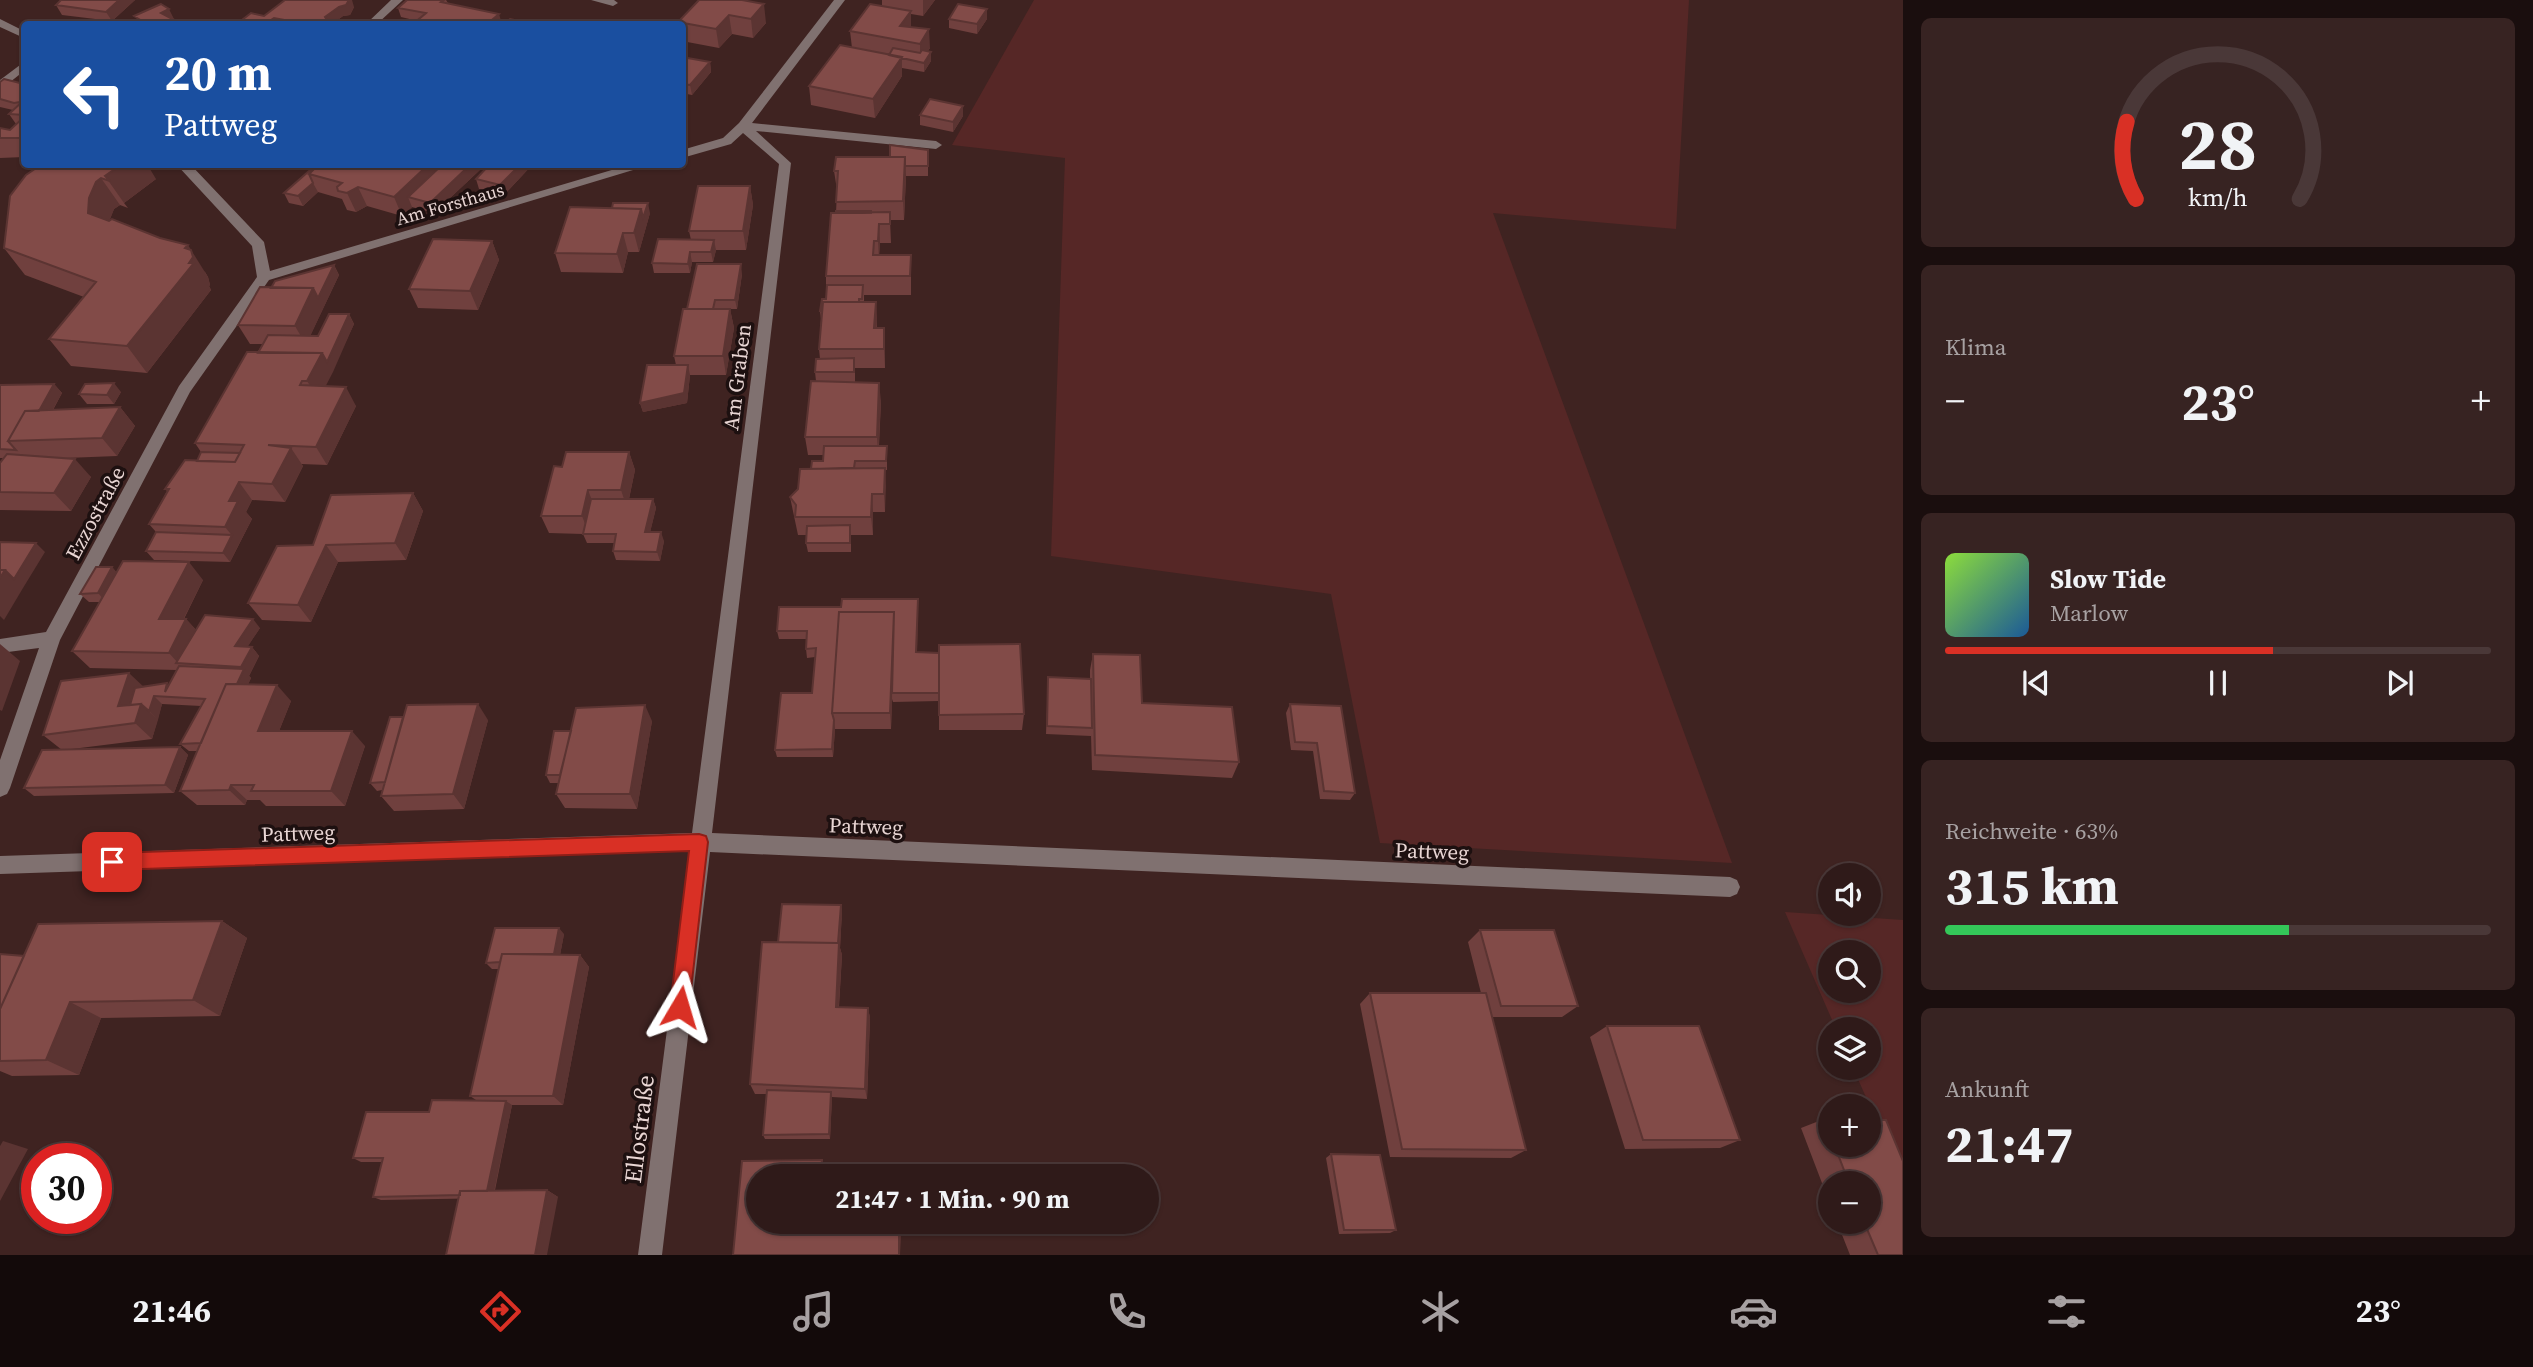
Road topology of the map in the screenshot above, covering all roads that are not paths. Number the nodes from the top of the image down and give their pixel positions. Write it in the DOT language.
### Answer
graph roads {
  1 [pos="398,0"];
  2 [pos="596,0"];
  3 [pos="841,0"];
  4 [pos="613,4"];
  5 [pos="374,21"];
  6 [pos="0,22"];
  7 [pos="21,33"];
  8 [pos="21,68"];
  9 [pos="0,86"];
  10 [pos="743,126"];
  11 [pos="936,145"];
  12 [pos="686,153"];
  13 [pos="187,168"];
  14 [pos="633,168"];
  15 [pos="264,277"];
  16 [pos="51,639"];
  17 [pos="0,646"];
  18 [pos="0,788"];
  19 [pos="699,842"];
  20 [pos="0,865"];
  21 [pos="1730,887"];
  22 [pos="650,1255"];
  1 -- 5 [label="street"];
  2 -- 4 [label="street"];
  3 -- 10 [label="street"];
  6 -- 7 [label="street"];
  8 -- 9 [label="street"];
  10 -- 11 [label="street"];
  10 -- 12 [label="street"];
  10 -- 19 [label="street, Am Graben"];
  13 -- 15 [label="street"];
  14 -- 15 [label="street, Am Forsthaus"];
  15 -- 16 [label="street, Ezzostraße"];
  16 -- 17 [label="street"];
  16 -- 18 [label="street, Ezzostraße"];
  19 -- 20 [label="street, Pattweg"];
  19 -- 21 [label="street, Pattweg"];
  19 -- 22 [label="street, Ellostraße"];
}
